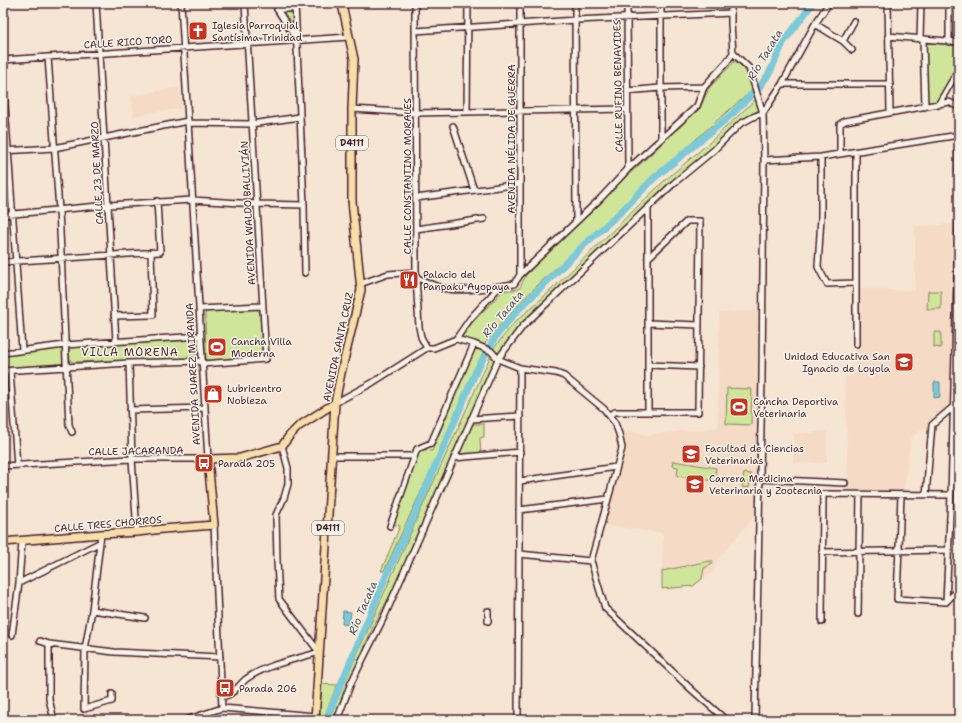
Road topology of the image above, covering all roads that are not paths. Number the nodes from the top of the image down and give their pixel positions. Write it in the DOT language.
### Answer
graph roads {
  1 [pos="96,3"];
  2 [pos="180,3"];
  3 [pos="245,3"];
  4 [pos="295,3"];
  5 [pos="343,3"];
  6 [pos="415,3"];
  7 [pos="468,3"];
  8 [pos="520,3"];
  9 [pos="576,3"];
  10 [pos="627,3"];
  11 [pos="661,3"];
  12 [pos="731,3"];
  13 [pos="829,3"];
  14 [pos="888,3"];
  15 [pos="921,3"];
  16 [pos="949,3"];
  17 [pos="295,9"];
  18 [pos="731,13"];
  19 [pos="661,17"];
  20 [pos="627,18"];
  21 [pos="576,20"];
  22 [pos="854,20"];
  23 [pos="521,24"];
  24 [pos="815,24"];
  25 [pos="468,28"];
  26 [pos="415,31"];
  27 [pos="888,36"];
  28 [pos="349,37"];
  29 [pos="922,39"];
  30 [pos="296,40"];
  31 [pos="843,40"];
  32 [pos="949,42"];
  33 [pos="959,42"];
  34 [pos="248,43"];
  35 [pos="183,47"];
  36 [pos="852,50"];
  37 [pos="99,53"];
  38 [pos="733,53"];
  39 [pos="48,57"];
  40 [pos="3,60"];
  41 [pos="959,69"];
  42 [pos="3,77"];
  43 [pos="782,84"];
  44 [pos="890,84"];
  45 [pos="704,87"];
  46 [pos="660,88"];
  47 [pos="627,91"];
  48 [pos="938,104"];
  49 [pos="925,107"];
  50 [pos="959,107"];
  51 [pos="627,109"];
  52 [pos="352,110"];
  53 [pos="576,110"];
  54 [pos="520,111"];
  55 [pos="467,112"];
  56 [pos="416,113"];
  57 [pos="763,113"];
  58 [pos="890,113"];
  59 [pos="300,117"];
  60 [pos="188,122"];
  61 [pos="251,124"];
  62 [pos="453,126"];
  63 [pos="959,135"];
  64 [pos="104,138"];
  65 [pos="661,139"];
  66 [pos="54,148"];
  67 [pos="959,149"];
  68 [pos="6,151"];
  69 [pos="856,152"];
  70 [pos="840,154"];
  71 [pos="821,157"];
  72 [pos="764,160"];
  73 [pos="628,169"];
  74 [pos="959,183"];
  75 [pos="520,184"];
  76 [pos="474,190"];
  77 [pos="416,198"];
  78 [pos="192,200"];
  79 [pos="157,201"];
  80 [pos="256,204"];
  81 [pos="304,204"];
  82 [pos="109,205"];
  83 [pos="959,207"];
  84 [pos="648,209"];
  85 [pos="59,210"];
  86 [pos="3,215"];
  87 [pos="12,215"];
  88 [pos="484,219"];
  89 [pos="576,221"];
  90 [pos="416,230"];
  91 [pos="151,252"];
  92 [pos="958,253"];
  93 [pos="110,255"];
  94 [pos="61,258"];
  95 [pos="648,258"];
  96 [pos="3,262"];
  97 [pos="16,262"];
  98 [pos="305,273"];
  99 [pos="416,274"];
  100 [pos="520,274"];
  101 [pos="856,283"];
  102 [pos="360,284"];
  103 [pos="499,287"];
  104 [pos="262,306"];
  105 [pos="199,309"];
  106 [pos="114,316"];
  107 [pos="648,323"];
  108 [pos="699,324"];
  109 [pos="200,336"];
  110 [pos="456,339"];
  111 [pos="116,341"];
  112 [pos="474,344"];
  113 [pos="856,344"];
  114 [pos="65,345"];
  115 [pos="427,348"];
  116 [pos="22,350"];
  117 [pos="3,352"];
  118 [pos="498,359"];
  119 [pos="202,362"];
  120 [pos="129,363"];
  121 [pos="648,365"];
  122 [pos="66,366"];
  123 [pos="699,367"];
  124 [pos="520,368"];
  125 [pos="10,371"];
  126 [pos="3,372"];
  127 [pos="335,403"];
  128 [pos="954,407"];
  129 [pos="205,408"];
  130 [pos="130,410"];
  131 [pos="648,412"];
  132 [pos="609,415"];
  133 [pos="520,416"];
  134 [pos="471,419"];
  135 [pos="72,432"];
  136 [pos="282,446"];
  137 [pos="520,452"];
  138 [pos="332,456"];
  139 [pos="414,456"];
  140 [pos="454,458"];
  141 [pos="132,459"];
  142 [pos="208,459"];
  143 [pos="17,465"];
  144 [pos="3,466"];
  145 [pos="616,467"];
  146 [pos="760,479"];
  147 [pos="520,481"];
  148 [pos="845,483"];
  149 [pos="860,495"];
  150 [pos="901,495"];
  151 [pos="926,495"];
  152 [pos="951,495"];
  153 [pos="608,499"];
  154 [pos="519,510"];
  155 [pos="214,525"];
  156 [pos="390,526"];
  157 [pos="137,532"];
  158 [pos="101,534"];
  159 [pos="22,541"];
  160 [pos="3,542"];
  161 [pos="99,543"];
  162 [pos="949,550"];
  163 [pos="898,551"];
  164 [pos="822,552"];
  165 [pos="859,552"];
  166 [pos="519,554"];
  167 [pos="591,561"];
  168 [pos="19,583"];
  169 [pos="959,589"];
  170 [pos="946,602"];
  171 [pos="92,610"];
  172 [pos="488,611"];
  173 [pos="858,614"];
  174 [pos="145,618"];
  175 [pos="488,621"];
  176 [pos="822,622"];
  177 [pos="12,635"];
  178 [pos="40,640"];
  179 [pos="49,644"];
  180 [pos="85,649"];
  181 [pos="319,652"];
  182 [pos="220,656"];
  183 [pos="112,694"];
  184 [pos="222,697"];
  185 [pos="222,708"];
  186 [pos="312,718"];
  187 [pos="54,720"];
  188 [pos="189,720"];
  189 [pos="337,720"];
  190 [pos="518,720"];
  191 [pos="726,720"];
  192 [pos="756,720"];
  1 -- 37 [label="street, CALLE 23 DE MARZO"];
  2 -- 35 [label="street, AVENIDA SUAREZ MIRANDA"];
  3 -- 34 [label="street, AVENIDA WALDO BALLIVIÁN"];
  4 -- 17 [label="street"];
  5 -- 28 [label="main road, AVENIDA SANTA CRUZ / D4111"];
  6 -- 26 [label="street, CALLE CONSTANTINO MORALES"];
  7 -- 25 [label="street"];
  8 -- 23 [label="street, AVENIDA NÉLIDA DE GUERRA"];
  9 -- 21 [label="street"];
  10 -- 20 [label="street, CALLE RUFINO BENAVIDES"];
  11 -- 19 [label="street"];
  12 -- 18 [label="street"];
  13 -- 24 [label="street"];
  14 -- 27 [label="street"];
  15 -- 29 [label="street"];
  16 -- 32 [label="street"];
  17 -- 30 [label="street"];
  17 -- 30 [label="street"];
  18 -- 19 [label="street"];
  18 -- 38 [label="street"];
  19 -- 20 [label="street"];
  19 -- 46 [label="street"];
  20 -- 21 [label="street"];
  20 -- 47 [label="street, CALLE RUFINO BENAVIDES"];
  21 -- 23 [label="street"];
  21 -- 53 [label="street"];
  22 -- 31 [label="street"];
  23 -- 25 [label="street"];
  23 -- 54 [label="street, AVENIDA NÉLIDA DE GUERRA"];
  24 -- 31 [label="street"];
  24 -- 43 [label="street"];
  25 -- 26 [label="street"];
  25 -- 55 [label="street"];
  26 -- 56 [label="street, CALLE CONSTANTINO MORALES"];
  27 -- 29 [label="street"];
  27 -- 44 [label="street"];
  28 -- 30 [label="street, CALLE RICO TORO"];
  28 -- 52 [label="main road, AVENIDA SANTA CRUZ / D4111"];
  29 -- 32 [label="street"];
  29 -- 49 [label="street"];
  30 -- 34 [label="street, CALLE RICO TORO"];
  30 -- 59 [label="street"];
  31 -- 36 [label="street"];
  32 -- 33 [label="street"];
  34 -- 35 [label="street, CALLE RICO TORO"];
  34 -- 61 [label="street, AVENIDA WALDO BALLIVIÁN"];
  35 -- 37 [label="street, CALLE RICO TORO"];
  35 -- 60 [label="street, AVENIDA SUAREZ MIRANDA"];
  37 -- 39 [label="street, CALLE RICO TORO"];
  37 -- 64 [label="street, CALLE 23 DE MARZO"];
  38 -- 45 [label="street"];
  38 -- 57 [label="street"];
  39 -- 40 [label="street, CALLE RICO TORO"];
  39 -- 66 [label="street"];
  41 -- 48 [label="street"];
  42 -- 68 [label="street"];
  43 -- 44 [label="street"];
  43 -- 57 [label="street"];
  44 -- 58 [label="street"];
  45 -- 46 [label="street"];
  45 -- 65 [label="street"];
  46 -- 47 [label="street"];
  46 -- 65 [label="street"];
  47 -- 51 [label="street, CALLE RUFINO BENAVIDES"];
  48 -- 49 [label="street"];
  48 -- 50 [label="street"];
  49 -- 58 [label="street"];
  51 -- 53 [label="street"];
  51 -- 73 [label="street, CALLE RUFINO BENAVIDES"];
  52 -- 56 [label="street"];
  52 -- 102 [label="main road, AVENIDA SANTA CRUZ / D4111"];
  53 -- 54 [label="street"];
  53 -- 89 [label="street"];
  54 -- 55 [label="street"];
  54 -- 75 [label="street, AVENIDA NÉLIDA DE GUERRA"];
  55 -- 56 [label="street"];
  56 -- 77 [label="street, CALLE CONSTANTINO MORALES"];
  57 -- 72 [label="street"];
  57 -- 84 [label="street"];
  58 -- 70 [label="street"];
  59 -- 61 [label="street"];
  59 -- 81 [label="street"];
  60 -- 61 [label="street"];
  60 -- 64 [label="street"];
  60 -- 78 [label="street, AVENIDA SUAREZ MIRANDA"];
  61 -- 80 [label="street, AVENIDA WALDO BALLIVIÁN"];
  62 -- 76 [label="street"];
  63 -- 69 [label="street"];
  64 -- 66 [label="street"];
  64 -- 82 [label="street, CALLE 23 DE MARZO"];
  65 -- 73 [label="street"];
  66 -- 68 [label="street"];
  66 -- 85 [label="street"];
  67 -- 74 [label="street"];
  68 -- 87 [label="street"];
  69 -- 70 [label="street"];
  69 -- 101 [label="street"];
  70 -- 71 [label="street"];
  71 -- 72 [label="street"];
  71 -- 101 [label="street"];
  72 -- 146 [label="street"];
  73 -- 89 [label="street"];
  75 -- 76 [label="street"];
  75 -- 100 [label="street, AVENIDA NÉLIDA DE GUERRA"];
  76 -- 77 [label="street"];
  77 -- 90 [label="street, CALLE CONSTANTINO MORALES"];
  78 -- 79 [label="street"];
  78 -- 80 [label="street"];
  78 -- 105 [label="street, AVENIDA SUAREZ MIRANDA"];
  79 -- 82 [label="street"];
  79 -- 91 [label="street"];
  80 -- 81 [label="street"];
  80 -- 104 [label="street, AVENIDA WALDO BALLIVIÁN"];
  81 -- 98 [label="street"];
  82 -- 85 [label="street"];
  82 -- 93 [label="street, CALLE 23 DE MARZO"];
  83 -- 92 [label="street"];
  84 -- 95 [label="street"];
  84 -- 118 [label="street"];
  85 -- 87 [label="street"];
  85 -- 94 [label="street"];
  86 -- 87 [label="street"];
  87 -- 97 [label="street"];
  88 -- 90 [label="street"];
  89 -- 100 [label="street"];
  90 -- 99 [label="street, CALLE CONSTANTINO MORALES"];
  91 -- 93 [label="street"];
  91 -- 106 [label="street"];
  92 -- 128 [label="street"];
  93 -- 94 [label="street"];
  93 -- 106 [label="street, CALLE 23 DE MARZO"];
  94 -- 97 [label="street"];
  94 -- 114 [label="street"];
  95 -- 107 [label="street"];
  95 -- 108 [label="street"];
  96 -- 97 [label="street"];
  97 -- 116 [label="street"];
  99 -- 102 [label="street"];
  99 -- 103 [label="street"];
  99 -- 115 [label="street, CALLE CONSTANTINO MORALES"];
  100 -- 103 [label="street"];
  101 -- 113 [label="street"];
  102 -- 127 [label="main road, AVENIDA SANTA CRUZ / D4111"];
  103 -- 110 [label="street"];
  104 -- 105 [label="street"];
  104 -- 119 [label="street, AVENIDA WALDO BALLIVIÁN"];
  105 -- 109 [label="street, AVENIDA SUAREZ MIRANDA"];
  106 -- 111 [label="street, CALLE 23 DE MARZO"];
  107 -- 108 [label="street"];
  107 -- 121 [label="street"];
  108 -- 123 [label="street"];
  109 -- 111 [label="street"];
  109 -- 119 [label="street, AVENIDA SUAREZ MIRANDA"];
  110 -- 112 [label="street"];
  110 -- 115 [label="street"];
  111 -- 114 [label="street"];
  112 -- 118 [label="street"];
  112 -- 139 [label="street"];
  114 -- 116 [label="street"];
  114 -- 122 [label="street"];
  115 -- 127 [label="street"];
  116 -- 117 [label="street"];
  118 -- 124 [label="street"];
  118 -- 134 [label="street"];
  119 -- 120 [label="street"];
  119 -- 129 [label="street, AVENIDA SUAREZ MIRANDA"];
  120 -- 122 [label="street"];
  120 -- 130 [label="street"];
  121 -- 123 [label="street"];
  121 -- 131 [label="street"];
  122 -- 125 [label="street"];
  122 -- 135 [label="street"];
  123 -- 131 [label="street"];
  124 -- 132 [label="street"];
  124 -- 133 [label="street"];
  125 -- 126 [label="street"];
  125 -- 143 [label="street"];
  127 -- 136 [label="main road"];
  127 -- 138 [label="main road, AVENIDA SANTA CRUZ / D4111"];
  128 -- 151 [label="street"];
  128 -- 152 [label="street"];
  129 -- 130 [label="street"];
  129 -- 142 [label="street, AVENIDA SUAREZ MIRANDA"];
  130 -- 141 [label="street"];
  131 -- 132 [label="street"];
  132 -- 145 [label="street"];
  133 -- 134 [label="street"];
  133 -- 137 [label="street"];
  134 -- 140 [label="street"];
  136 -- 142 [label="main road, CALLE JACARANDA"];
  136 -- 181 [label="street"];
  137 -- 140 [label="street"];
  137 -- 147 [label="street"];
  138 -- 139 [label="street"];
  138 -- 181 [label="main road, AVENIDA SANTA CRUZ / D4111"];
  139 -- 156 [label="street"];
  140 -- 189 [label="street"];
  141 -- 142 [label="street, CALLE JACARANDA"];
  141 -- 143 [label="street, CALLE JACARANDA"];
  141 -- 157 [label="street"];
  142 -- 155 [label="main road, AVENIDA SUAREZ MIRANDA"];
  143 -- 144 [label="street, CALLE JACARANDA"];
  145 -- 147 [label="street"];
  145 -- 153 [label="street"];
  146 -- 148 [label="street"];
  146 -- 192 [label="street"];
  147 -- 154 [label="street"];
  149 -- 150 [label="street"];
  149 -- 164 [label="street"];
  149 -- 165 [label="street"];
  150 -- 151 [label="street"];
  150 -- 163 [label="street"];
  151 -- 152 [label="street"];
  152 -- 162 [label="street"];
  153 -- 154 [label="street"];
  153 -- 167 [label="street"];
  154 -- 166 [label="street"];
  155 -- 157 [label="main road, CALLE TRES CHORROS"];
  155 -- 182 [label="street, AVENIDA SUAREZ MIRANDA"];
  157 -- 158 [label="main road, CALLE TRES CHORROS"];
  158 -- 159 [label="main road, CALLE TRES CHORROS"];
  158 -- 161 [label="street"];
  159 -- 160 [label="main road, CALLE TRES CHORROS"];
  159 -- 168 [label="street"];
  161 -- 168 [label="street"];
  161 -- 171 [label="street"];
  162 -- 163 [label="street"];
  162 -- 170 [label="street"];
  163 -- 165 [label="street"];
  163 -- 170 [label="street"];
  164 -- 165 [label="street"];
  164 -- 176 [label="street"];
  165 -- 173 [label="street"];
  166 -- 167 [label="street"];
  166 -- 190 [label="street"];
  167 -- 191 [label="street"];
  168 -- 177 [label="street"];
  169 -- 170 [label="street"];
  171 -- 174 [label="street"];
  171 -- 180 [label="street"];
  172 -- 175 [label="street"];
  178 -- 179 [label="street"];
  179 -- 180 [label="street"];
  179 -- 187 [label="street"];
  180 -- 182 [label="street"];
  180 -- 183 [label="street"];
  181 -- 184 [label="street"];
  181 -- 186 [label="main road, AVENIDA SANTA CRUZ / D4111"];
  182 -- 184 [label="street, AVENIDA SUAREZ MIRANDA"];
  184 -- 185 [label="street, AVENIDA SUAREZ MIRANDA"];
  185 -- 186 [label="street"];
  185 -- 188 [label="street"];
}
